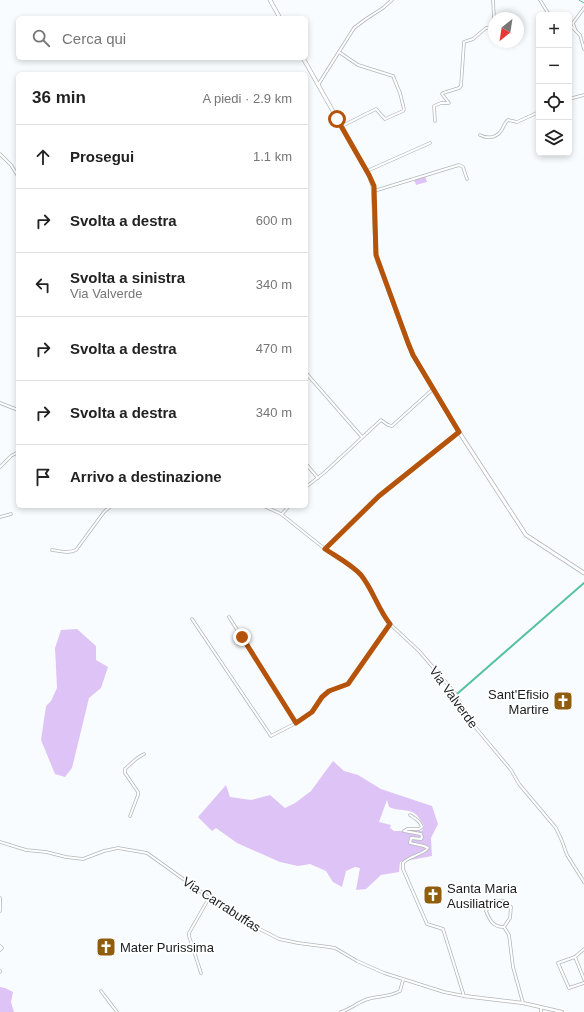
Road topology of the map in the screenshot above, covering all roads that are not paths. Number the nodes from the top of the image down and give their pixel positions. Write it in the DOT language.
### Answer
graph roads {
  1 [pos="270,0"];
  2 [pos="392,0"];
  3 [pos="493,0"];
  4 [pos="540,0"];
  5 [pos="584,8"];
  6 [pos="494,12"];
  7 [pos="548,12"];
  8 [pos="279,16"];
  9 [pos="572,27"];
  10 [pos="488,28"];
  11 [pos="576,30"];
  12 [pos="584,48"];
  13 [pos="339,52"];
  14 [pos="304,60"];
  15 [pos="318,85"];
  16 [pos="584,95"];
  17 [pos="572,98"];
  18 [pos="536,113"];
  19 [pos="435,121"];
  20 [pos="342,126"];
  21 [pos="480,135"];
  22 [pos="430,143"];
  23 [pos="0,154"];
  24 [pos="367,171"];
  25 [pos="16,173"];
  26 [pos="467,179"];
  27 [pos="374,191"];
  28 [pos="308,375"];
  29 [pos="433,389"];
  30 [pos="0,404"];
  31 [pos="16,409"];
  32 [pos="459,432"];
  33 [pos="362,438"];
  34 [pos="16,453"];
  35 [pos="308,466"];
  36 [pos="0,467"];
  37 [pos="318,478"];
  38 [pos="308,485"];
  39 [pos="109,508"];
  40 [pos="268,508"];
  41 [pos="287,508"];
  42 [pos="11,514"];
  43 [pos="281,514"];
  44 [pos="0,517"];
  45 [pos="325,549"];
  46 [pos="52,550"];
  47 [pos="584,573"];
  48 [pos="229,617"];
  49 [pos="192,619"];
  50 [pos="390,624"];
  51 [pos="296,723"];
  52 [pos="144,754"];
  53 [pos="130,816"];
  54 [pos="410,816"];
  55 [pos="0,843"];
  56 [pos="584,882"];
  57 [pos="0,898"];
  58 [pos="209,898"];
  59 [pos="0,908"];
  60 [pos="0,911"];
  61 [pos="504,927"];
  62 [pos="0,946"];
  63 [pos="584,949"];
  64 [pos="0,950"];
  65 [pos="575,957"];
  66 [pos="201,973"];
  67 [pos="584,979"];
  68 [pos="403,980"];
  69 [pos="584,983"];
  70 [pos="101,991"];
  71 [pos="464,996"];
  72 [pos="523,1003"];
  73 [pos="541,1007"];
  74 [pos="118,1012"];
  75 [pos="341,1012"];
  76 [pos="541,1012"];
  77 [pos="562,1012"];
  1 -- 8 [label="main road"];
  2 -- 13 [label="street"];
  3 -- 6 [label="street"];
  4 -- 7 [label="street"];
  5 -- 11 [label="street"];
  9 -- 11 [label="street"];
  10 -- 19 [label="street"];
  11 -- 12 [label="street"];
  13 -- 15 [label="street"];
  13 -- 20 [label="street"];
  14 -- 15 [label="main road"];
  15 -- 20 [label="main road"];
  16 -- 17 [label="street"];
  18 -- 21 [label="street"];
  20 -- 24 [label="main road"];
  22 -- 24 [label="street"];
  23 -- 25 [label="street"];
  24 -- 27 [label="main road"];
  26 -- 27 [label="street"];
  27 -- 29 [label="main road"];
  28 -- 33 [label="street"];
  29 -- 32 [label="main road"];
  29 -- 33 [label="street"];
  30 -- 31 [label="street"];
  32 -- 45 [label="street"];
  32 -- 47 [label="main road"];
  33 -- 37 [label="street"];
  34 -- 36 [label="street"];
  35 -- 37 [label="street"];
  37 -- 38 [label="street"];
  39 -- 46 [label="street"];
  40 -- 43 [label="street, Via Valverde"];
  41 -- 43 [label="street"];
  42 -- 44 [label="street"];
  43 -- 45 [label="street, Via Valverde"];
  45 -- 50 [label="street, Via Valverde"];
  48 -- 51 [label="street"];
  49 -- 51 [label="street"];
  50 -- 51 [label="street"];
  50 -- 56 [label="street, Via Valverde"];
  52 -- 53 [label="street"];
  54 -- 71 [label="street"];
  55 -- 58 [label="street, Via Carrabuffas"];
  57 -- 59 [label="street"];
  58 -- 66 [label="street"];
  58 -- 68 [label="street, Via Carrabuffas"];
  59 -- 60 [label="street"];
  61 -- 61 [label="street"];
  61 -- 72 [label="street"];
  62 -- 64 [label="street"];
  63 -- 65 [label="street"];
  65 -- 67 [label="street"];
  65 -- 69 [label="street"];
  68 -- 71 [label="street, Via Carrabuffas"];
  68 -- 75 [label="street"];
  70 -- 74 [label="street"];
  71 -- 72 [label="street, Via Carrabuffas"];
  72 -- 73 [label="street, Via Carrabuffas"];
  73 -- 76 [label="street"];
  73 -- 77 [label="street, Via Carrabuffas"];
}
